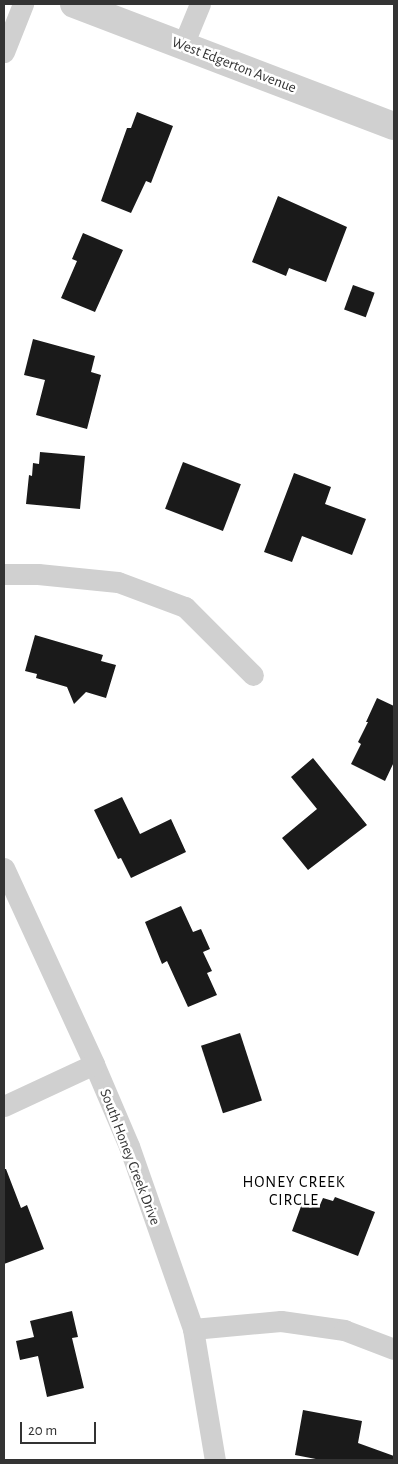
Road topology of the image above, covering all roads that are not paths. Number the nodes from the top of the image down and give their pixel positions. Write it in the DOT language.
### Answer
graph roads {
  1 [pos="23,4"];
  2 [pos="74,4"];
  3 [pos="200,4"];
  4 [pos="183,45"];
  5 [pos="4,52"];
  6 [pos="394,126"];
  7 [pos="4,574"];
  8 [pos="253,675"];
  9 [pos="4,868"];
  10 [pos="94,1064"];
  11 [pos="4,1106"];
  12 [pos="193,1329"];
  13 [pos="394,1349"];
  14 [pos="215,1460"];
  1 -- 5 [label="street"];
  2 -- 4 [label="street, West Edgerton Avenue"];
  3 -- 4 [label="street"];
  4 -- 6 [label="street, West Edgerton Avenue"];
  7 -- 8 [label="street"];
  9 -- 10 [label="street, South Honey Creek Drive"];
  10 -- 11 [label="street"];
  10 -- 12 [label="street, South Honey Creek Drive"];
  12 -- 13 [label="street"];
  12 -- 14 [label="street, South Honey Creek Drive"];
}
